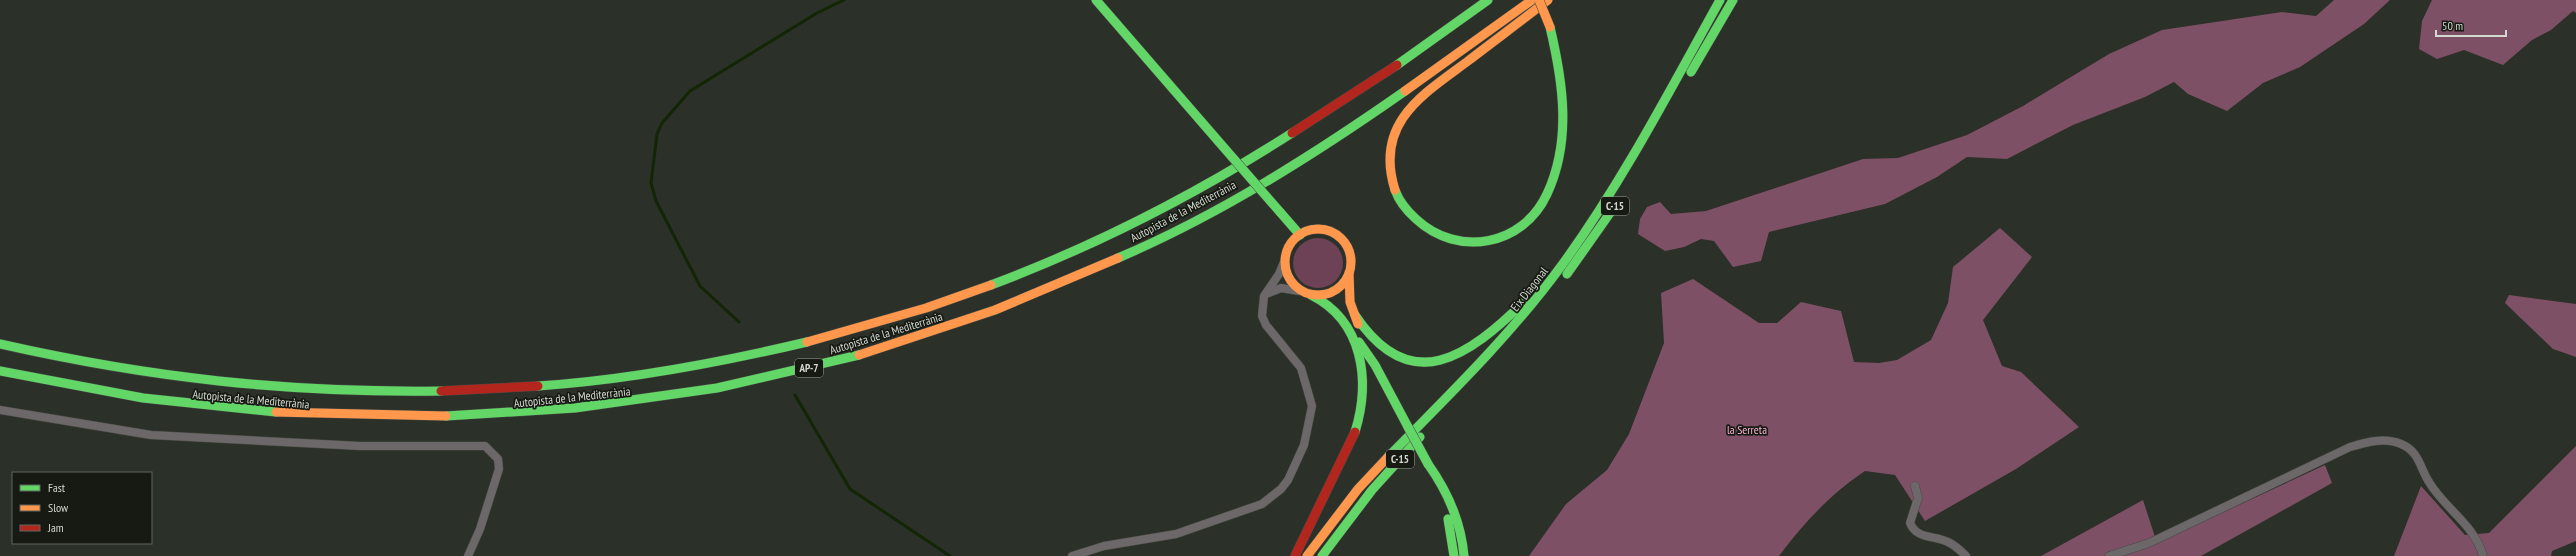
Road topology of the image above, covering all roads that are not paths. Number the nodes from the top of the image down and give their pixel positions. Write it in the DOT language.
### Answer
graph roads {
  1 [pos="1096,0"];
  2 [pos="1488,0"];
  3 [pos="1532,0"];
  4 [pos="1539,0"];
  5 [pos="1548,0"];
  6 [pos="1720,0"];
  7 [pos="1734,0"];
  8 [pos="1623,191"];
  9 [pos="1616,204"];
  10 [pos="1300,235"];
  11 [pos="1284,262"];
  12 [pos="1562,265"];
  13 [pos="1349,274"];
  14 [pos="1299,290"];
  15 [pos="1311,295"];
  16 [pos="1264,296"];
  17 [pos="1355,315"];
  18 [pos="1347,323"];
  19 [pos="0,344"];
  20 [pos="1375,365"];
  21 [pos="0,371"];
  22 [pos="0,410"];
  23 [pos="1428,464"];
  24 [pos="1915,486"];
  25 [pos="1339,532"];
  26 [pos="468,556"];
  27 [pos="1072,556"];
  28 [pos="1295,556"];
  29 [pos="1307,556"];
  30 [pos="1322,556"];
  31 [pos="1326,556"];
  32 [pos="1455,556"];
  33 [pos="1465,556"];
  34 [pos="1966,556"];
  35 [pos="2109,556"];
  36 [pos="2483,556"];
  1 -- 10 [label="main road, bridge"];
  2 -- 19 [label="main road, Autopista de la Mediterrània / AP-7"];
  3 -- 21 [label="main road, Autopista de la Mediterrània / AP-7"];
  4 -- 5 [label="main road, bridge"];
  6 -- 12 [label="main road, Eix Diagonal / C-15"];
  7 -- 8 [label="main road, C-15"];
  9 -- 25 [label="main road, Eix Diagonal / C-15"];
  10 -- 11 [label="main road"];
  10 -- 13 [label="main road"];
  11 -- 14 [label="main road"];
  11 -- 16 [label="street"];
  12 -- 17 [label="main road"];
  12 -- 29 [label="main road, Eix Diagonal / C-15"];
  13 -- 15 [label="main road"];
  13 -- 17 [label="main road"];
  14 -- 15 [label="main road"];
  14 -- 16 [label="street"];
  15 -- 18 [label="main road"];
  16 -- 27 [label="street"];
  17 -- 20 [label="main road"];
  18 -- 20 [label="main road"];
  18 -- 28 [label="main road"];
  20 -- 23 [label="main road, bridge"];
  22 -- 26 [label="street"];
  23 -- 32 [label="main road"];
  23 -- 33 [label="main road"];
  24 -- 34 [label="street"];
  25 -- 30 [label="main road, Eix Diagonal / C-15"];
  25 -- 31 [label="main road"];
  35 -- 36 [label="street"];
}
